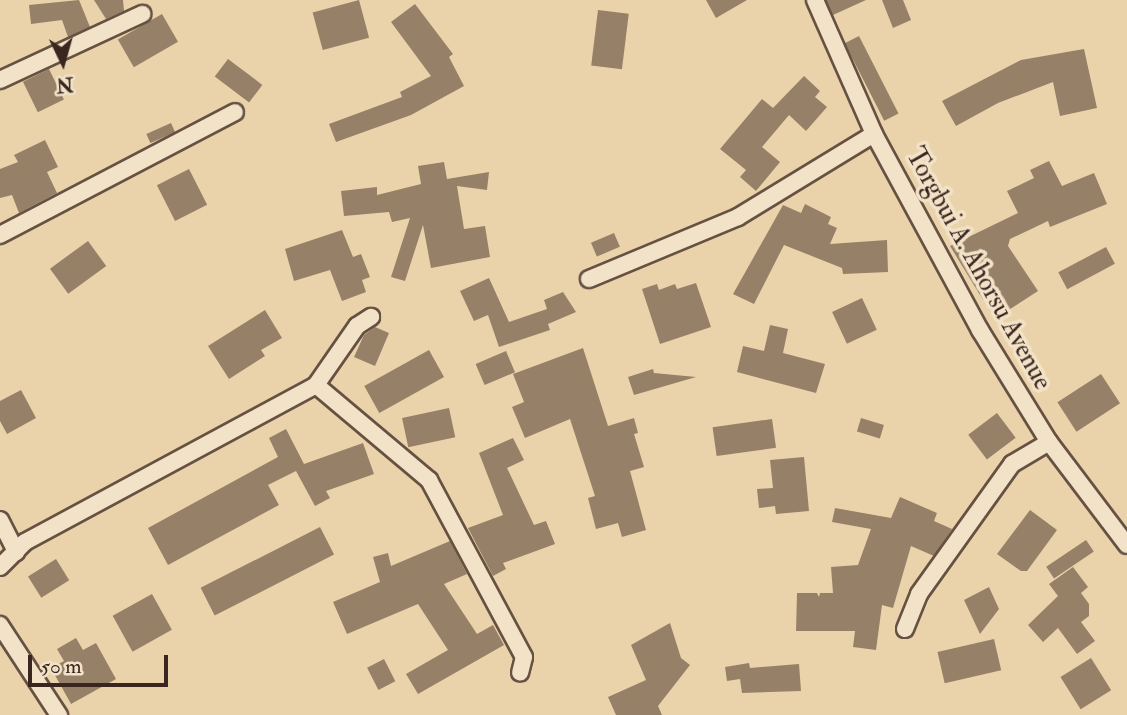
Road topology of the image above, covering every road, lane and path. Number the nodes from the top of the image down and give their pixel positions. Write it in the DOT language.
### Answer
graph roads {
  1 [pos="815,0"];
  2 [pos="142,14"];
  3 [pos="0,80"];
  4 [pos="235,112"];
  5 [pos="874,134"];
  6 [pos="0,235"];
  7 [pos="589,279"];
  8 [pos="371,317"];
  9 [pos="316,385"];
  10 [pos="1049,442"];
  11 [pos="0,520"];
  12 [pos="1127,545"];
  13 [pos="16,552"];
  14 [pos="0,568"];
  15 [pos="0,625"];
  16 [pos="905,629"];
  17 [pos="520,673"];
  18 [pos="59,715"];
  1 -- 5 [label="street, Torgbui A. Ahorsu Avenue"];
  2 -- 3 [label="street"];
  4 -- 6 [label="street"];
  5 -- 7 [label="street"];
  5 -- 10 [label="street, Torgbui A. Ahorsu Avenue"];
  8 -- 9 [label="street"];
  9 -- 13 [label="street"];
  9 -- 17 [label="street"];
  10 -- 12 [label="street, Torgbui A. Ahorsu Avenue"];
  10 -- 16 [label="street"];
  11 -- 13 [label="street"];
  13 -- 14 [label="street"];
  15 -- 18 [label="street"];
}
